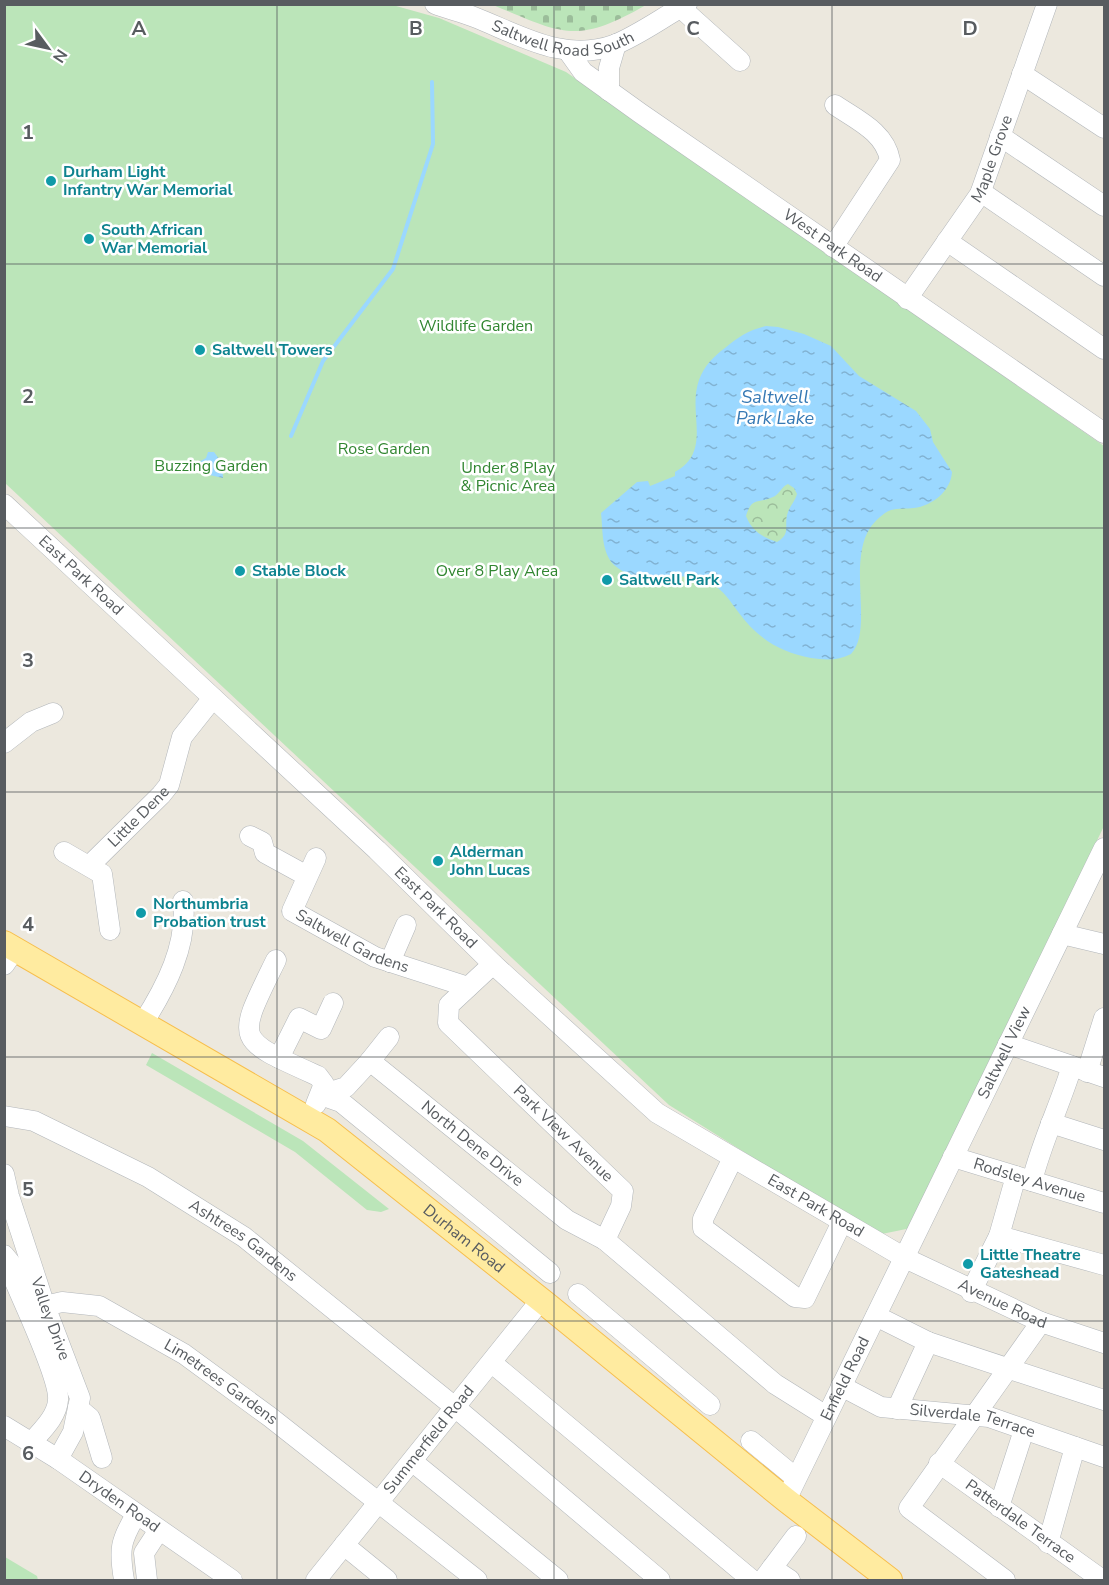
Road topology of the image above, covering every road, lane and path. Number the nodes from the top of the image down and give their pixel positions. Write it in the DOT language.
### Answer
graph roads {
  1 [pos="435,4"];
  2 [pos="1047,4"];
  3 [pos="684,6"];
  4 [pos="616,44"];
  5 [pos="568,51"];
  6 [pos="740,61"];
  7 [pos="1022,74"];
  8 [pos="609,91"];
  9 [pos="835,105"];
  10 [pos="1104,128"];
  11 [pos="1000,136"];
  12 [pos="981,192"];
  13 [pos="1104,206"];
  14 [pos="947,241"];
  15 [pos="833,247"];
  16 [pos="1104,276"];
  17 [pos="907,299"];
  18 [pos="1104,349"];
  19 [pos="1104,433"];
  20 [pos="4,504"];
  21 [pos="206,691"];
  22 [pos="53,712"];
  23 [pos="4,743"];
  24 [pos="250,836"];
  25 [pos="1104,848"];
  26 [pos="64,852"];
  27 [pos="316,858"];
  28 [pos="89,866"];
  29 [pos="307,876"];
  30 [pos="183,901"];
  31 [pos="406,925"];
  32 [pos="110,930"];
  33 [pos="1062,934"];
  34 [pos="1104,944"];
  35 [pos="8,952"];
  36 [pos="276,960"];
  37 [pos="390,962"];
  38 [pos="493,964"];
  39 [pos="468,987"];
  40 [pos="333,1003"];
  41 [pos="1104,1018"];
  42 [pos="143,1023"];
  43 [pos="389,1037"];
  44 [pos="1008,1044"];
  45 [pos="279,1058"];
  46 [pos="370,1061"];
  47 [pos="1088,1072"];
  48 [pos="321,1095"];
  49 [pos="4,1116"];
  50 [pos="307,1118"];
  51 [pos="1051,1123"];
  52 [pos="1104,1140"];
  53 [pos="953,1157"];
  54 [pos="733,1158"];
  55 [pos="4,1174"];
  56 [pos="1024,1178"];
  57 [pos="1104,1203"];
  58 [pos="842,1222"];
  59 [pos="999,1236"];
  60 [pos="605,1240"];
  61 [pos="4,1255"];
  62 [pos="905,1258"];
  63 [pos="1104,1265"];
  64 [pos="550,1273"];
  65 [pos="971,1292"];
  66 [pos="578,1294"];
  67 [pos="542,1300"];
  68 [pos="45,1306"];
  69 [pos="876,1316"];
  70 [pos="1041,1323"];
  71 [pos="928,1342"];
  72 [pos="1104,1342"];
  73 [pos="492,1363"];
  74 [pos="1008,1368"];
  75 [pos="841,1386"];
  76 [pos="1104,1400"];
  77 [pos="710,1405"];
  78 [pos="78,1408"];
  79 [pos="456,1408"];
  80 [pos="897,1409"];
  81 [pos="974,1415"];
  82 [pos="826,1416"];
  83 [pos="4,1426"];
  84 [pos="1024,1430"];
  85 [pos="751,1441"];
  86 [pos="31,1443"];
  87 [pos="1075,1448"];
  88 [pos="1104,1457"];
  89 [pos="102,1458"];
  90 [pos="58,1459"];
  91 [pos="413,1462"];
  92 [pos="939,1463"];
  93 [pos="796,1478"];
  94 [pos="786,1500"];
  95 [pos="380,1502"];
  96 [pos="999,1507"];
  97 [pos="136,1515"];
  98 [pos="159,1530"];
  99 [pos="796,1536"];
  100 [pos="1048,1543"];
  101 [pos="344,1545"];
  102 [pos="768,1574"];
  103 [pos="1102,1575"];
  104 [pos="124,1581"];
  105 [pos="147,1581"];
  106 [pos="232,1581"];
  107 [pos="316,1581"];
  108 [pos="387,1581"];
  109 [pos="477,1581"];
  110 [pos="558,1581"];
  111 [pos="660,1581"];
  112 [pos="752,1581"];
  113 [pos="790,1581"];
  114 [pos="890,1581"];
  115 [pos="1005,1581"];
  1 -- 5 [label="street, Saltwell Road South"];
  2 -- 7 [label="street, Maple Grove"];
  3 -- 4 [label="street, Saltwell Road South"];
  3 -- 6 [label="street"];
  4 -- 5 [label="street, Saltwell Road South"];
  4 -- 8 [label="street"];
  5 -- 8 [label="street, West Park Road"];
  7 -- 10 [label="street"];
  7 -- 11 [label="street, Maple Grove"];
  8 -- 15 [label="street, West Park Road"];
  9 -- 15 [label="street"];
  11 -- 12 [label="street, Maple Grove"];
  11 -- 13 [label="street"];
  12 -- 14 [label="street, Maple Grove"];
  12 -- 16 [label="street"];
  14 -- 17 [label="street, Maple Grove"];
  14 -- 18 [label="street"];
  15 -- 17 [label="street, West Park Road"];
  17 -- 19 [label="street, West Park Road"];
  20 -- 21 [label="street, East Park Road"];
  21 -- 28 [label="street, Little Dene"];
  21 -- 38 [label="street, East Park Road"];
  22 -- 23 [label="street"];
  24 -- 29 [label="street"];
  25 -- 33 [label="street, Saltwell View"];
  26 -- 28 [label="street"];
  27 -- 29 [label="street, Saltwell Gardens"];
  28 -- 32 [label="street"];
  29 -- 37 [label="street, Saltwell Gardens"];
  30 -- 42 [label="street"];
  31 -- 37 [label="street"];
  33 -- 34 [label="street"];
  33 -- 44 [label="street, Saltwell View"];
  35 -- 42 [label="main road, Durham Road"];
  36 -- 45 [label="street"];
  37 -- 39 [label="street, Saltwell Gardens"];
  38 -- 39 [label="street, Park View Avenue"];
  38 -- 54 [label="street, East Park Road"];
  39 -- 60 [label="street, Park View Avenue"];
  40 -- 45 [label="street"];
  41 -- 47 [label="street"];
  42 -- 50 [label="main road, Durham Road"];
  43 -- 46 [label="street"];
  44 -- 47 [label="street"];
  44 -- 53 [label="street, Saltwell View"];
  45 -- 48 [label="street"];
  46 -- 48 [label="street"];
  46 -- 60 [label="street, North Dene Drive"];
  47 -- 51 [label="street"];
  48 -- 50 [label="street"];
  48 -- 64 [label="street"];
  49 -- 79 [label="street, Ashtrees Gardens"];
  50 -- 67 [label="main road, Durham Road"];
  51 -- 52 [label="street"];
  51 -- 56 [label="street"];
  53 -- 56 [label="street, Rodsley Avenue"];
  53 -- 62 [label="street, Saltwell View"];
  54 -- 58 [label="street, East Park Road"];
  54 -- 58 [label="street"];
  55 -- 68 [label="street, Valley Drive"];
  56 -- 57 [label="street, Rodsley Avenue"];
  56 -- 59 [label="street"];
  58 -- 62 [label="street, East Park Road"];
  59 -- 63 [label="street"];
  59 -- 65 [label="street"];
  60 -- 82 [label="street"];
  61 -- 68 [label="street"];
  61 -- 86 [label="street, Valley Drive"];
  62 -- 65 [label="street, Avenue Road"];
  62 -- 69 [label="street, Enfield Road"];
  65 -- 70 [label="street, Avenue Road"];
  66 -- 77 [label="street"];
  67 -- 73 [label="street, Summerfield Road"];
  67 -- 94 [label="main road, Durham Road"];
  68 -- 78 [label="street, Valley Drive"];
  68 -- 95 [label="street, Limetrees Gardens"];
  69 -- 71 [label="street"];
  69 -- 75 [label="street, Enfield Road"];
  70 -- 72 [label="street, Avenue Road"];
  70 -- 74 [label="street"];
  71 -- 74 [label="street"];
  71 -- 80 [label="street"];
  73 -- 79 [label="street, Summerfield Road"];
  73 -- 112 [label="street"];
  74 -- 76 [label="street"];
  74 -- 81 [label="street"];
  75 -- 80 [label="street, Silverdale Terrace"];
  75 -- 82 [label="street, Enfield Road"];
  78 -- 89 [label="street"];
  78 -- 90 [label="street, Valley Drive"];
  79 -- 91 [label="street, Summerfield Road"];
  79 -- 111 [label="street, Ashtrees Gardens"];
  80 -- 81 [label="street, Silverdale Terrace"];
  81 -- 84 [label="street, Silverdale Terrace"];
  81 -- 92 [label="street"];
  82 -- 93 [label="street, Enfield Road"];
  83 -- 86 [label="street, Dryden Road"];
  84 -- 87 [label="street, Silverdale Terrace"];
  84 -- 96 [label="street"];
  85 -- 93 [label="street"];
  86 -- 90 [label="street, Dryden Road"];
  87 -- 88 [label="street, Silverdale Terrace"];
  87 -- 100 [label="street"];
  90 -- 97 [label="street, Dryden Road"];
  91 -- 95 [label="street, Summerfield Road"];
  91 -- 110 [label="street"];
  92 -- 96 [label="street, Patterdale Terrace"];
  92 -- 115 [label="street"];
  93 -- 94 [label="street, Enfield Road"];
  94 -- 114 [label="main road, Durham Road"];
  95 -- 101 [label="street, Summerfield Road"];
  95 -- 109 [label="street, Limetrees Gardens"];
  96 -- 100 [label="street, Patterdale Terrace"];
  97 -- 98 [label="street, Dryden Road"];
  97 -- 104 [label="street"];
  98 -- 105 [label="street"];
  98 -- 106 [label="street, Dryden Road"];
  99 -- 102 [label="street"];
  100 -- 103 [label="street, Patterdale Terrace"];
  101 -- 107 [label="street, Summerfield Road"];
  101 -- 108 [label="street"];
  102 -- 113 [label="street"];
}
